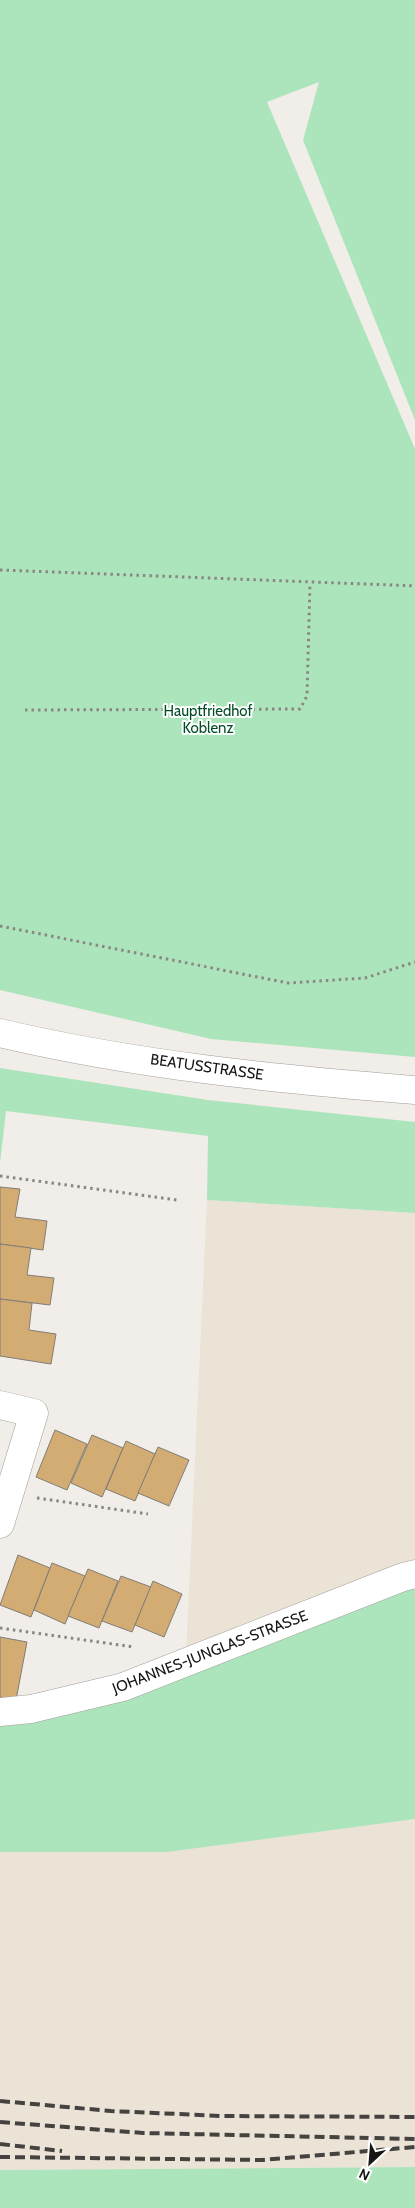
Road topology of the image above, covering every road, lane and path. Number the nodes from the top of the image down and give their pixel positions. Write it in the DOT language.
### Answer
graph roads {
  1 [pos="0,570"];
  2 [pos="310,583"];
  3 [pos="415,586"];
  4 [pos="25,710"];
  5 [pos="0,926"];
  6 [pos="415,962"];
  7 [pos="0,1033"];
  8 [pos="415,1090"];
  9 [pos="0,1176"];
  10 [pos="177,1200"];
  11 [pos="0,1404"];
  12 [pos="9,1494"];
  13 [pos="148,1514"];
  14 [pos="0,1524"];
  15 [pos="415,1574"];
  16 [pos="0,1628"];
  17 [pos="134,1647"];
  18 [pos="0,1712"];
  1 -- 2 [label="path"];
  2 -- 3 [label="path"];
  2 -- 4 [label="path"];
  5 -- 6 [label="path"];
  7 -- 8 [label="street, BEATUSSTRASSE"];
  9 -- 10 [label="path"];
  11 -- 12 [label="street"];
  12 -- 13 [label="path"];
  12 -- 14 [label="street"];
  15 -- 18 [label="street, JOHANNES-JUNGLAS-STRASSE"];
  16 -- 17 [label="path"];
}
